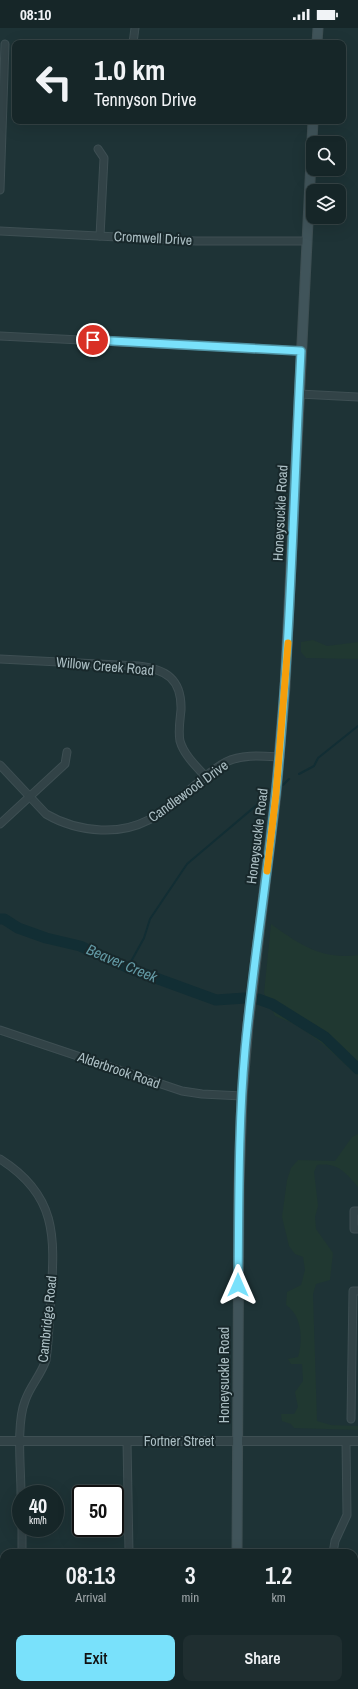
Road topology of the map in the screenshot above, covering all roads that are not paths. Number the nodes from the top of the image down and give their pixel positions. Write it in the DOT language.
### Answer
graph roads {
  1 [pos="135,28"];
  2 [pos="318,28"];
  3 [pos="133,40"];
  4 [pos="317,40"];
  5 [pos="5,44"];
  6 [pos="313,124"];
  7 [pos="98,150"];
  8 [pos="0,190"];
  9 [pos="0,231"];
  10 [pos="100,236"];
  11 [pos="306,241"];
  12 [pos="0,336"];
  13 [pos="301,351"];
  14 [pos="299,394"];
  15 [pos="358,397"];
  16 [pos="0,659"];
  17 [pos="67,752"];
  18 [pos="280,757"];
  19 [pos="0,765"];
  20 [pos="205,776"];
  21 [pos="30,797"];
  22 [pos="0,824"];
  23 [pos="0,1030"];
  24 [pos="242,1096"];
  25 [pos="0,1159"];
  26 [pos="358,1211"];
  27 [pos="358,1229"];
  28 [pos="358,1291"];
  29 [pos="355,1385"];
  30 [pos="351,1419"];
  31 [pos="346,1440"];
  32 [pos="358,1440"];
  33 [pos="0,1441"];
  34 [pos="20,1441"];
  35 [pos="127,1441"];
  36 [pos="237,1441"];
  37 [pos="21,1485"];
  38 [pos="22,1537"];
  39 [pos="22,1549"];
  40 [pos="129,1549"];
  41 [pos="237,1549"];
  42 [pos="334,1549"];
  1 -- 3 [label="street"];
  2 -- 4 [label="main road"];
  5 -- 8 [label="street"];
  6 -- 11 [label="main road, Honeysuckle Road"];
  7 -- 10 [label="street"];
  9 -- 10 [label="street, Cromwell Drive"];
  10 -- 11 [label="street, Cromwell Drive"];
  11 -- 13 [label="main road, Honeysuckle Road"];
  12 -- 13 [label="street"];
  13 -- 14 [label="main road, Honeysuckle Road"];
  14 -- 15 [label="street"];
  14 -- 18 [label="main road, Honeysuckle Road"];
  16 -- 20 [label="street, Willow Creek Road"];
  17 -- 21 [label="street"];
  18 -- 20 [label="street, Candlewood Drive"];
  18 -- 24 [label="main road, Honeysuckle Road"];
  19 -- 21 [label="street, Candlewood Drive"];
  20 -- 21 [label="street, Candlewood Drive"];
  21 -- 22 [label="street"];
  23 -- 24 [label="street, Alderbrook Road"];
  24 -- 36 [label="main road, Honeysuckle Road"];
  25 -- 34 [label="street, Cambridge Road"];
  26 -- 27 [label="street"];
  28 -- 29 [label="street"];
  29 -- 30 [label="street"];
  31 -- 32 [label="street, Fortner Street"];
  31 -- 36 [label="street, Fortner Street"];
  31 -- 42 [label="street"];
  33 -- 34 [label="street, Fortner Street"];
  34 -- 35 [label="street, Fortner Street"];
  34 -- 37 [label="street, Cambridge Road"];
  35 -- 36 [label="street, Fortner Street"];
  35 -- 40 [label="street"];
  36 -- 41 [label="main road, Honeysuckle Road"];
  38 -- 39 [label="street"];
}
